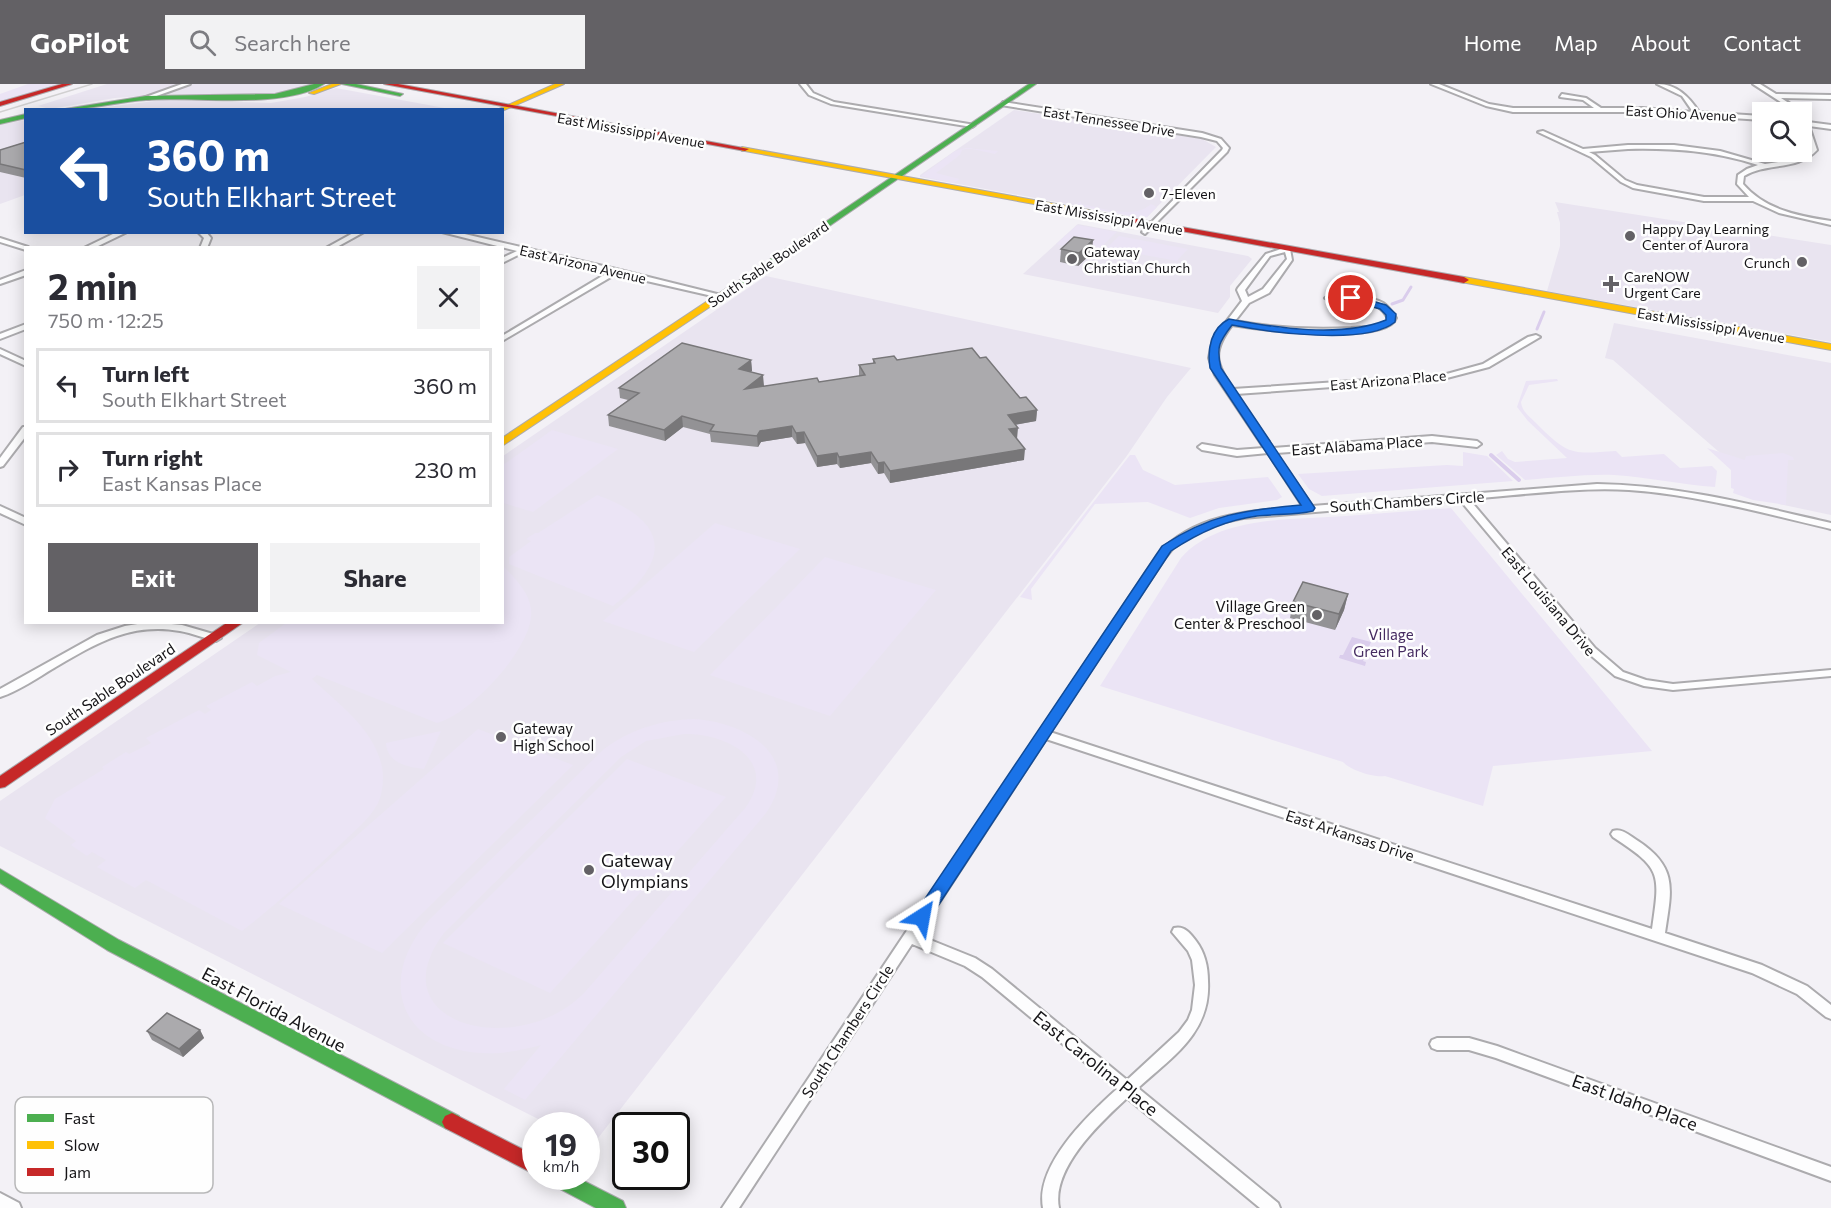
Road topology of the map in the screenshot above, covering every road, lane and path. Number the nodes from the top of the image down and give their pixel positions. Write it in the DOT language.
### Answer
graph roads {
  1 [pos="69,84"];
  2 [pos="321,84"];
  3 [pos="338,84"];
  4 [pos="345,84"];
  5 [pos="387,84"];
  6 [pos="561,84"];
  7 [pos="803,84"];
  8 [pos="1033,84"];
  9 [pos="1434,84"];
  10 [pos="1660,84"];
  11 [pos="1756,84"];
  12 [pos="184,89"];
  13 [pos="1562,96"];
  14 [pos="1775,96"];
  15 [pos="1831,97"];
  16 [pos="226,98"];
  17 [pos="1784,102"];
  18 [pos="0,104"];
  19 [pos="1004,104"];
  20 [pos="76,108"];
  21 [pos="471,108"];
  22 [pos="494,108"];
  23 [pos="1599,109"];
  24 [pos="504,110"];
  25 [pos="504,110"];
  26 [pos="1696,112"];
  27 [pos="24,116"];
  28 [pos="1752,117"];
  29 [pos="0,122"];
  30 [pos="1812,124"];
  31 [pos="972,125"];
  32 [pos="1831,127"];
  33 [pos="1541,132"];
  34 [pos="1582,151"];
  35 [pos="1784,162"];
  36 [pos="1764,165"];
  37 [pos="892,182"];
  38 [pos="1755,199"];
  39 [pos="1831,223"];
  40 [pos="1149,228"];
  41 [pos="119,234"];
  42 [pos="203,234"];
  43 [pos="357,234"];
  44 [pos="454,234"];
  45 [pos="0,240"];
  46 [pos="92,246"];
  47 [pos="204,246"];
  48 [pos="333,246"];
  49 [pos="24,247"];
  50 [pos="523,250"];
  51 [pos="1288,254"];
  52 [pos="1268,255"];
  53 [pos="504,260"];
  54 [pos="616,272"];
  55 [pos="24,273"];
  56 [pos="0,282"];
  57 [pos="721,296"];
  58 [pos="1329,298"];
  59 [pos="1246,301"];
  60 [pos="1229,322"];
  61 [pos="24,327"];
  62 [pos="0,337"];
  63 [pos="1536,337"];
  64 [pos="504,338"];
  65 [pos="1831,347"];
  66 [pos="0,351"];
  67 [pos="1831,358"];
  68 [pos="24,363"];
  69 [pos="1231,392"];
  70 [pos="24,432"];
  71 [pos="504,442"];
  72 [pos="1477,444"];
  73 [pos="1202,447"];
  74 [pos="1270,451"];
  75 [pos="1,461"];
  76 [pos="1462,497"];
  77 [pos="1309,508"];
  78 [pos="0,509"];
  79 [pos="11,516"];
  80 [pos="0,521"];
  81 [pos="24,521"];
  82 [pos="1831,526"];
  83 [pos="235,624"];
  84 [pos="216,638"];
  85 [pos="1831,673"];
  86 [pos="0,693"];
  87 [pos="1043,734"];
  88 [pos="0,783"];
  89 [pos="1617,834"];
  90 [pos="0,875"];
  91 [pos="1179,932"];
  92 [pos="1658,936"];
  93 [pos="909,937"];
  94 [pos="1829,1009"];
  95 [pos="1437,1044"];
  96 [pos="1127,1089"];
  97 [pos="522,1159"];
  98 [pos="1831,1174"];
  99 [pos="581,1190"];
  100 [pos="0,1200"];
  101 [pos="13,1208"];
  102 [pos="616,1208"];
  103 [pos="730,1208"];
  104 [pos="1051,1208"];
  105 [pos="1272,1208"];
  1 -- 18 [label="main road"];
  2 -- 16 [label="main road"];
  3 -- 16 [label="main road"];
  4 -- 21 [label="main road"];
  5 -- 22 [label="main road, East Mississippi Avenue"];
  6 -- 24 [label="main road"];
  7 -- 31 [label="street"];
  8 -- 19 [label="main road, South Sable Boulevard"];
  9 -- 23 [label="street, East Ohio Avenue"];
  10 -- 26 [label="street"];
  11 -- 14 [label="street"];
  12 -- 16 [label="main road"];
  12 -- 20 [label="main road"];
  13 -- 23 [label="street, East Ohio Avenue"];
  14 -- 15 [label="street"];
  14 -- 17 [label="street"];
  19 -- 31 [label="main road, South Sable Boulevard"];
  19 -- 40 [label="street, East Tennessee Drive"];
  23 -- 26 [label="street, East Ohio Avenue"];
  25 -- 37 [label="main road, East Mississippi Avenue"];
  26 -- 28 [label="street, East Ohio Avenue"];
  27 -- 29 [label="main road"];
  30 -- 32 [label="street"];
  31 -- 37 [label="main road, South Sable Boulevard"];
  33 -- 34 [label="street"];
  34 -- 36 [label="street"];
  34 -- 38 [label="street"];
  35 -- 36 [label="street"];
  36 -- 38 [label="street"];
  37 -- 40 [label="main road, East Mississippi Avenue"];
  37 -- 57 [label="main road, South Sable Boulevard"];
  38 -- 39 [label="street"];
  40 -- 51 [label="main road, East Mississippi Avenue"];
  40 -- 52 [label="main road, East Mississippi Avenue"];
  41 -- 46 [label="street"];
  42 -- 47 [label="street"];
  43 -- 48 [label="street"];
  44 -- 50 [label="street, East Arizona Avenue"];
  45 -- 49 [label="street"];
  50 -- 53 [label="street"];
  50 -- 54 [label="street, East Arizona Avenue"];
  51 -- 52 [label="main road, East Mississippi Avenue"];
  51 -- 59 [label="street"];
  51 -- 65 [label="main road, East Mississippi Avenue"];
  51 -- 67 [label="main road, East Mississippi Avenue"];
  52 -- 59 [label="street"];
  54 -- 57 [label="street, East Arizona Avenue"];
  54 -- 64 [label="street"];
  55 -- 56 [label="street"];
  57 -- 71 [label="main road, South Sable Boulevard"];
  58 -- 60 [label="street"];
  59 -- 60 [label="street"];
  60 -- 69 [label="street"];
  61 -- 62 [label="street"];
  63 -- 69 [label="street, East Arizona Place"];
  66 -- 68 [label="street"];
  69 -- 74 [label="street"];
  70 -- 75 [label="street"];
  72 -- 74 [label="street, East Alabama Place"];
  73 -- 74 [label="street, East Alabama Place"];
  74 -- 77 [label="street"];
  76 -- 77 [label="street, South Chambers Circle"];
  76 -- 82 [label="street, South Chambers Circle"];
  76 -- 85 [label="street, East Louisiana Drive"];
  77 -- 87 [label="street, South Chambers Circle"];
  78 -- 79 [label="street"];
  79 -- 80 [label="street"];
  79 -- 81 [label="street"];
  83 -- 84 [label="main road, South Sable Boulevard"];
  84 -- 86 [label="street"];
  84 -- 88 [label="main road, South Sable Boulevard"];
  87 -- 92 [label="street, East Arkansas Drive"];
  87 -- 93 [label="street, South Chambers Circle"];
  89 -- 92 [label="street"];
  90 -- 97 [label="main road, East Florida Avenue"];
  91 -- 96 [label="street"];
  92 -- 94 [label="street, East Arkansas Drive"];
  93 -- 96 [label="street, East Carolina Place"];
  93 -- 103 [label="street, South Chambers Circle"];
  95 -- 98 [label="street, East Idaho Place"];
  96 -- 104 [label="street"];
  96 -- 105 [label="street, East Carolina Place"];
  99 -- 102 [label="main road"];
  100 -- 101 [label="street"];
}
